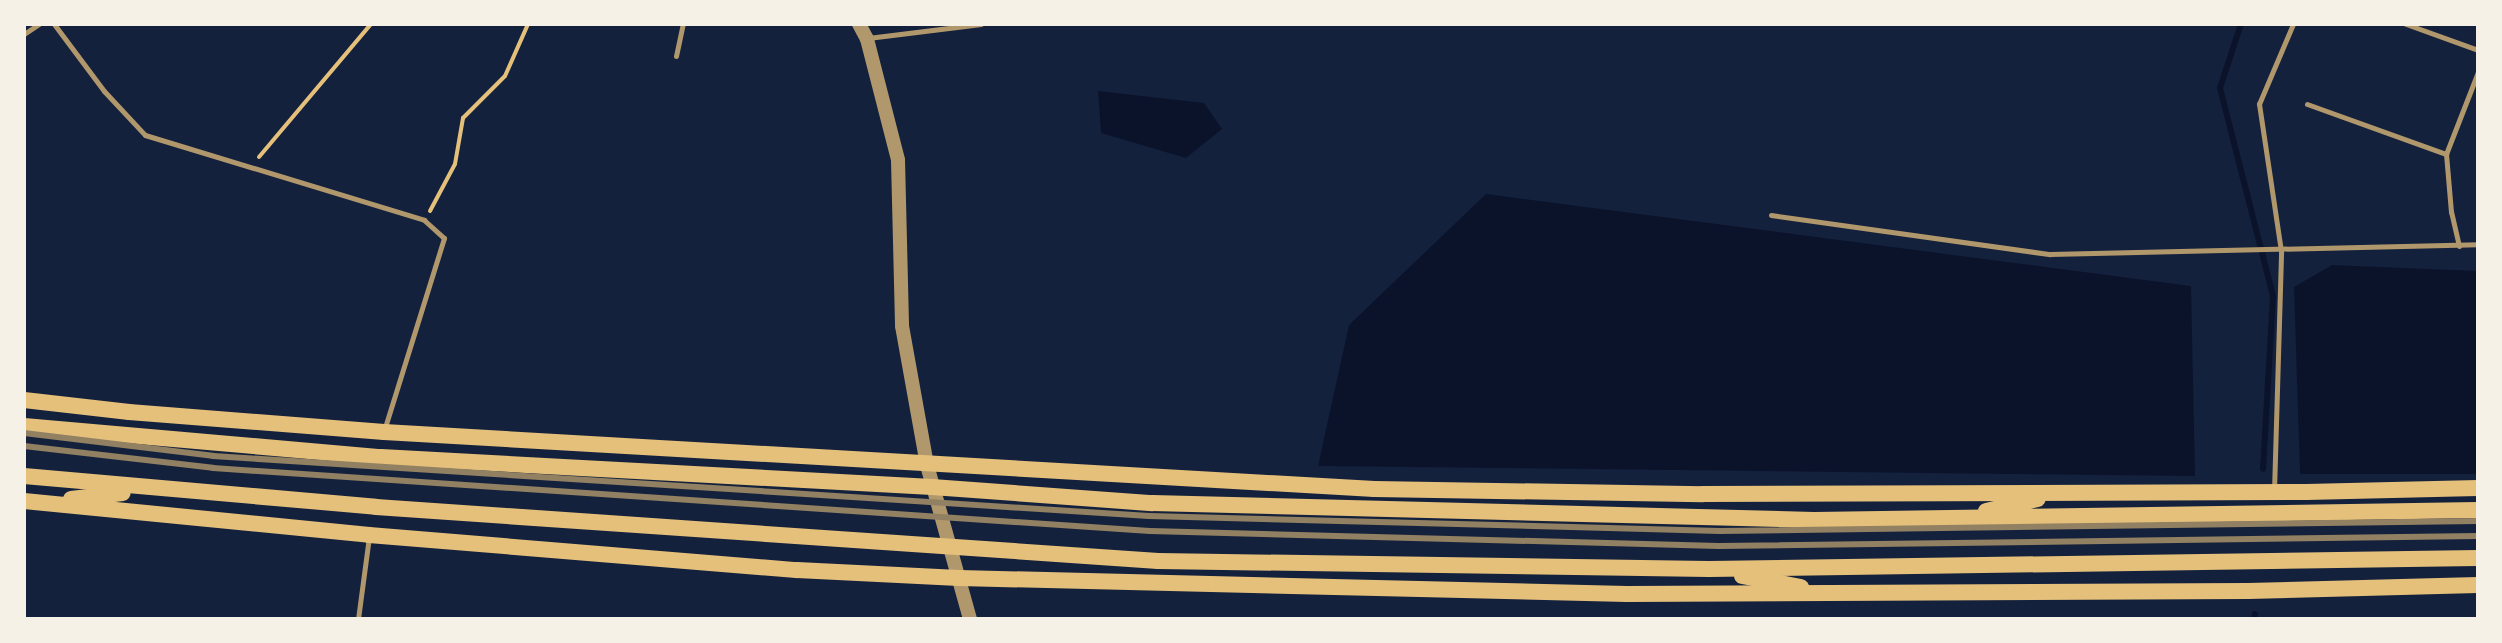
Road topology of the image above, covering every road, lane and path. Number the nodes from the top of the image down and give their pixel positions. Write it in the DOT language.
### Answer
graph roads {
  1 [pos="39,24"];
  2 [pos="54,24"];
  3 [pos="371,24"];
  4 [pos="528,24"];
  5 [pos="683,24"];
  6 [pos="859,24"];
  7 [pos="981,24"];
  8 [pos="2293,24"];
  9 [pos="2406,24"];
  10 [pos="24,34"];
  11 [pos="867,39"];
  12 [pos="2478,50"];
  13 [pos="676,56"];
  14 [pos="2478,72"];
  15 [pos="2307,104"];
  16 [pos="2446,154"];
  17 [pos="250,167"];
  18 [pos="1771,215"];
  19 [pos="424,220"];
  20 [pos="2478,244"];
  21 [pos="2459,246"];
  22 [pos="2281,251"];
  23 [pos="24,400"];
  24 [pos="129,412"];
  25 [pos="24,424"];
  26 [pos="384,432"];
  27 [pos="468,437"];
  28 [pos="927,465"];
  29 [pos="578,468"];
  30 [pos="24,476"];
  31 [pos="932,487"];
  32 [pos="2478,488"];
  33 [pos="150,489"];
  34 [pos="2274,492"];
  35 [pos="2066,493"];
  36 [pos="33,502"];
  37 [pos="2478,510"];
  38 [pos="1955,519"];
  39 [pos="369,535"];
  40 [pos="953,549"];
  41 [pos="2478,558"];
  42 [pos="1709,569"];
  43 [pos="959,578"];
  44 [pos="2478,585"];
  45 [pos="1840,595"];
  46 [pos="358,619"];
  47 [pos="970,619"];
  1 -- 10 [label="lane"];
  2 -- 17 [label="lane"];
  3 -- 17 [label="path"];
  4 -- 19 [label="path"];
  5 -- 13 [label="lane"];
  6 -- 11 [label="street"];
  7 -- 11 [label="lane"];
  8 -- 22 [label="lane"];
  9 -- 12 [label="lane"];
  11 -- 28 [label="street"];
  14 -- 16 [label="lane"];
  15 -- 16 [label="lane"];
  16 -- 21 [label="lane"];
  17 -- 19 [label="lane"];
  18 -- 22 [label="lane"];
  19 -- 26 [label="lane"];
  20 -- 21 [label="lane"];
  21 -- 22 [label="lane"];
  22 -- 34 [label="lane"];
  23 -- 24 [label="main road"];
  24 -- 25 [label="main road"];
  24 -- 26 [label="main road"];
  25 -- 29 [label="main road"];
  26 -- 27 [label="main road"];
  27 -- 28 [label="main road"];
  27 -- 29 [label="main road"];
  28 -- 31 [label="street"];
  28 -- 35 [label="main road"];
  29 -- 31 [label="main road"];
  30 -- 33 [label="main road"];
  31 -- 38 [label="main road"];
  31 -- 40 [label="street"];
  32 -- 34 [label="main road"];
  33 -- 36 [label="main road"];
  33 -- 40 [label="main road"];
  34 -- 35 [label="main road"];
  35 -- 38 [label="main road"];
  36 -- 39 [label="main road"];
  37 -- 38 [label="main road"];
  39 -- 43 [label="main road"];
  39 -- 46 [label="lane"];
  40 -- 42 [label="main road"];
  40 -- 43 [label="street"];
  41 -- 42 [label="main road"];
  42 -- 45 [label="main road"];
  43 -- 45 [label="main road"];
  43 -- 47 [label="street"];
  44 -- 45 [label="main road"];
}
